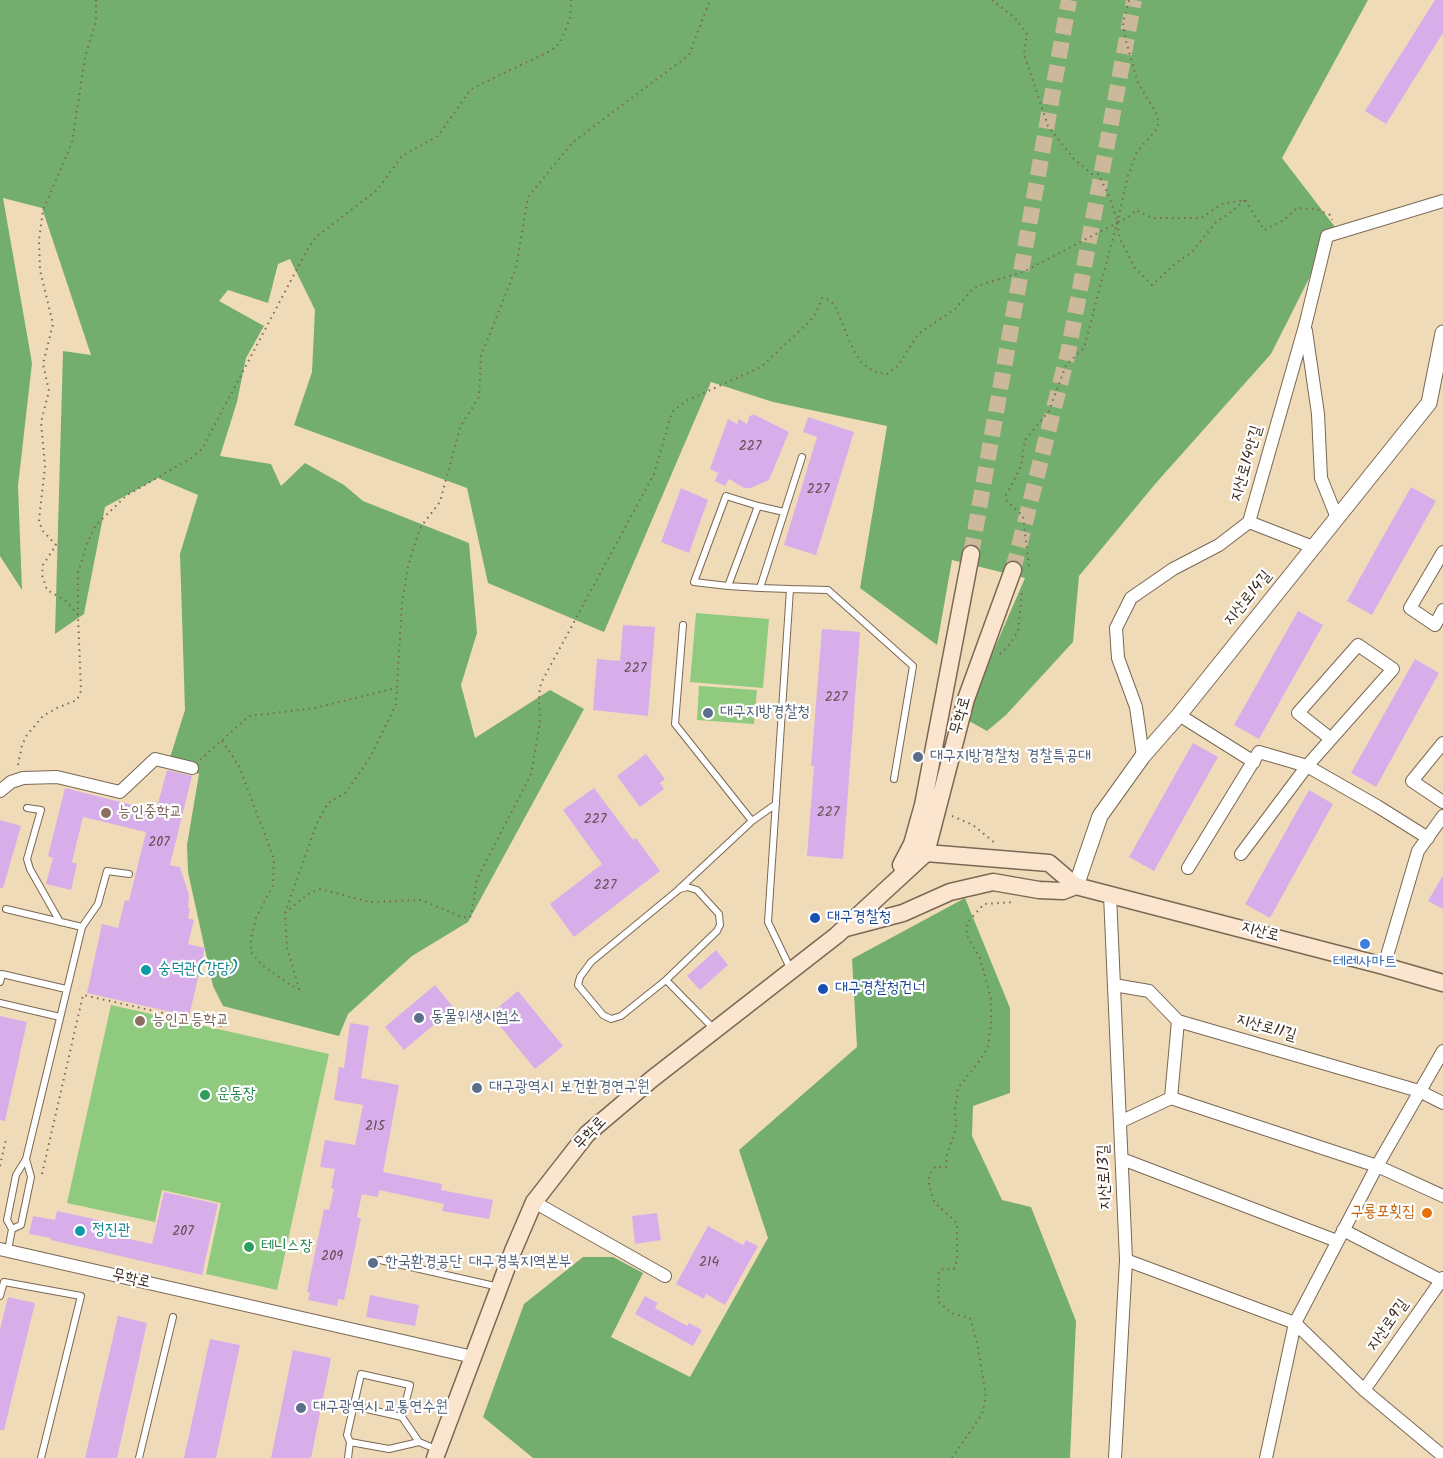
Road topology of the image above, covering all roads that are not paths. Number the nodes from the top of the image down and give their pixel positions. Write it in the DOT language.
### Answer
graph roads {
  1 [pos="1443,201"];
  2 [pos="1305,326"];
  3 [pos="1443,333"];
  4 [pos="1443,395"];
  5 [pos="1429,403"];
  6 [pos="802,457"];
  7 [pos="758,506"];
  8 [pos="784,512"];
  9 [pos="1336,518"];
  10 [pos="1249,522"];
  11 [pos="1313,547"];
  12 [pos="1443,552"];
  13 [pos="971,554"];
  14 [pos="1021,569"];
  15 [pos="728,586"];
  16 [pos="760,588"];
  17 [pos="790,589"];
  18 [pos="1443,610"];
  19 [pos="683,626"];
  20 [pos="1179,715"];
  21 [pos="1331,739"];
  22 [pos="1443,743"];
  23 [pos="1143,756"];
  24 [pos="1254,762"];
  25 [pos="1307,766"];
  26 [pos="192,768"];
  27 [pos="894,779"];
  28 [pos="0,791"];
  29 [pos="1443,802"];
  30 [pos="776,804"];
  31 [pos="27,808"];
  32 [pos="1443,816"];
  33 [pos="752,821"];
  34 [pos="1428,838"];
  35 [pos="926,853"];
  36 [pos="1241,854"];
  37 [pos="905,858"];
  38 [pos="1188,868"];
  39 [pos="129,874"];
  40 [pos="1077,886"];
  41 [pos="890,887"];
  42 [pos="677,891"];
  43 [pos="1110,895"];
  44 [pos="6,909"];
  45 [pos="903,914"];
  46 [pos="60,922"];
  47 [pos="82,927"];
  48 [pos="845,928"];
  49 [pos="1384,966"];
  50 [pos="792,971"];
  51 [pos="666,980"];
  52 [pos="0,982"];
  53 [pos="1443,983"];
  54 [pos="1114,985"];
  55 [pos="66,989"];
  56 [pos="0,1003"];
  57 [pos="60,1017"];
  58 [pos="1178,1020"];
  59 [pos="715,1030"];
  60 [pos="1443,1051"];
  61 [pos="1419,1092"];
  62 [pos="1171,1098"];
  63 [pos="1443,1103"];
  64 [pos="1120,1122"];
  65 [pos="1122,1159"];
  66 [pos="26,1160"];
  67 [pos="1377,1166"];
  68 [pos="1443,1196"];
  69 [pos="534,1202"];
  70 [pos="12,1229"];
  71 [pos="1340,1235"];
  72 [pos="4,1250"];
  73 [pos="380,1260"];
  74 [pos="1126,1260"];
  75 [pos="665,1276"];
  76 [pos="1442,1279"];
  77 [pos="499,1287"];
  78 [pos="0,1296"];
  79 [pos="173,1317"];
  80 [pos="1295,1323"];
  81 [pos="473,1357"];
  82 [pos="1364,1390"];
  83 [pos="354,1406"];
  84 [pos="402,1417"];
  85 [pos="350,1442"];
  86 [pos="419,1442"];
  87 [pos="437,1454"];
  88 [pos="1443,1456"];
  89 [pos="41,1458"];
  90 [pos="139,1458"];
  91 [pos="348,1458"];
  92 [pos="1115,1458"];
  93 [pos="1266,1458"];
  1 -- 2 [label="street, 지산로14안길"];
  2 -- 9 [label="street"];
  2 -- 10 [label="street, 지산로14안길"];
  3 -- 5 [label="street, 지산로14길"];
  4 -- 5 [label="street"];
  5 -- 9 [label="street, 지산로14길"];
  6 -- 8 [label="lane"];
  7 -- 8 [label="lane"];
  7 -- 15 [label="lane"];
  7 -- 15 [label="lane"];
  8 -- 16 [label="lane"];
  9 -- 11 [label="street, 지산로14길"];
  10 -- 11 [label="street"];
  10 -- 23 [label="street, 지산로14안길"];
  11 -- 20 [label="street, 지산로14길"];
  12 -- 18 [label="street"];
  13 -- 37 [label="main road, 무학로"];
  14 -- 35 [label="main road, 무학로"];
  15 -- 16 [label="lane"];
  16 -- 17 [label="lane"];
  17 -- 27 [label="lane"];
  17 -- 30 [label="lane"];
  19 -- 33 [label="lane"];
  20 -- 23 [label="street, 지산로14길"];
  20 -- 24 [label="street"];
  21 -- 21 [label="street"];
  21 -- 25 [label="street"];
  22 -- 29 [label="street"];
  23 -- 40 [label="street, 지산로14길"];
  24 -- 25 [label="street"];
  24 -- 38 [label="street"];
  25 -- 34 [label="street"];
  25 -- 36 [label="street"];
  26 -- 28 [label="street"];
  30 -- 33 [label="lane"];
  30 -- 50 [label="lane"];
  31 -- 46 [label="lane"];
  32 -- 34 [label="street"];
  33 -- 42 [label="lane"];
  34 -- 49 [label="street"];
  35 -- 37 [label="main road, 지산로"];
  35 -- 40 [label="main road, 지산로"];
  35 -- 41 [label="main road, 무학로"];
  37 -- 41 [label="main road, 무학로"];
  39 -- 47 [label="lane"];
  40 -- 43 [label="main road, 지산로"];
  40 -- 45 [label="main road, 지산로"];
  41 -- 48 [label="main road, 무학로"];
  42 -- 51 [label="lane"];
  42 -- 51 [label="lane"];
  43 -- 49 [label="main road, 지산로"];
  43 -- 54 [label="street, 지산로13길"];
  44 -- 46 [label="lane"];
  45 -- 48 [label="main road, 무학로"];
  46 -- 47 [label="lane"];
  47 -- 55 [label="lane"];
  48 -- 50 [label="main road, 무학로"];
  49 -- 53 [label="main road, 지산로"];
  50 -- 59 [label="main road, 무학로"];
  51 -- 59 [label="lane"];
  52 -- 55 [label="lane"];
  54 -- 58 [label="street, 지산로11길"];
  54 -- 64 [label="street, 지산로13길"];
  55 -- 57 [label="lane"];
  56 -- 57 [label="lane"];
  57 -- 66 [label="lane"];
  58 -- 61 [label="street, 지산로11길"];
  58 -- 62 [label="street"];
  59 -- 69 [label="main road, 무학로"];
  60 -- 61 [label="street"];
  61 -- 63 [label="street"];
  61 -- 67 [label="street"];
  62 -- 64 [label="street"];
  62 -- 67 [label="street"];
  64 -- 65 [label="street, 지산로13길"];
  65 -- 71 [label="street"];
  65 -- 74 [label="street, 지산로13길"];
  66 -- 70 [label="lane"];
  66 -- 70 [label="lane"];
  67 -- 68 [label="street"];
  67 -- 71 [label="street"];
  69 -- 75 [label="street"];
  69 -- 77 [label="main road, 무학로"];
  70 -- 72 [label="lane"];
  71 -- 76 [label="street, 지산로9길"];
  71 -- 80 [label="street"];
  72 -- 81 [label="street, 무학로"];
  73 -- 77 [label="lane"];
  74 -- 80 [label="street"];
  74 -- 92 [label="street, 지산로13길"];
  76 -- 82 [label="street, 지산로9길"];
  77 -- 81 [label="main road, 무학로"];
  78 -- 89 [label="lane"];
  79 -- 90 [label="lane"];
  80 -- 82 [label="street"];
  80 -- 93 [label="street"];
  81 -- 87 [label="main road, 무학로"];
  82 -- 88 [label="street"];
  83 -- 84 [label="lane"];
  83 -- 84 [label="lane"];
  83 -- 85 [label="lane"];
  84 -- 86 [label="lane"];
  85 -- 86 [label="lane"];
  85 -- 91 [label="lane"];
  86 -- 87 [label="lane"];
}
